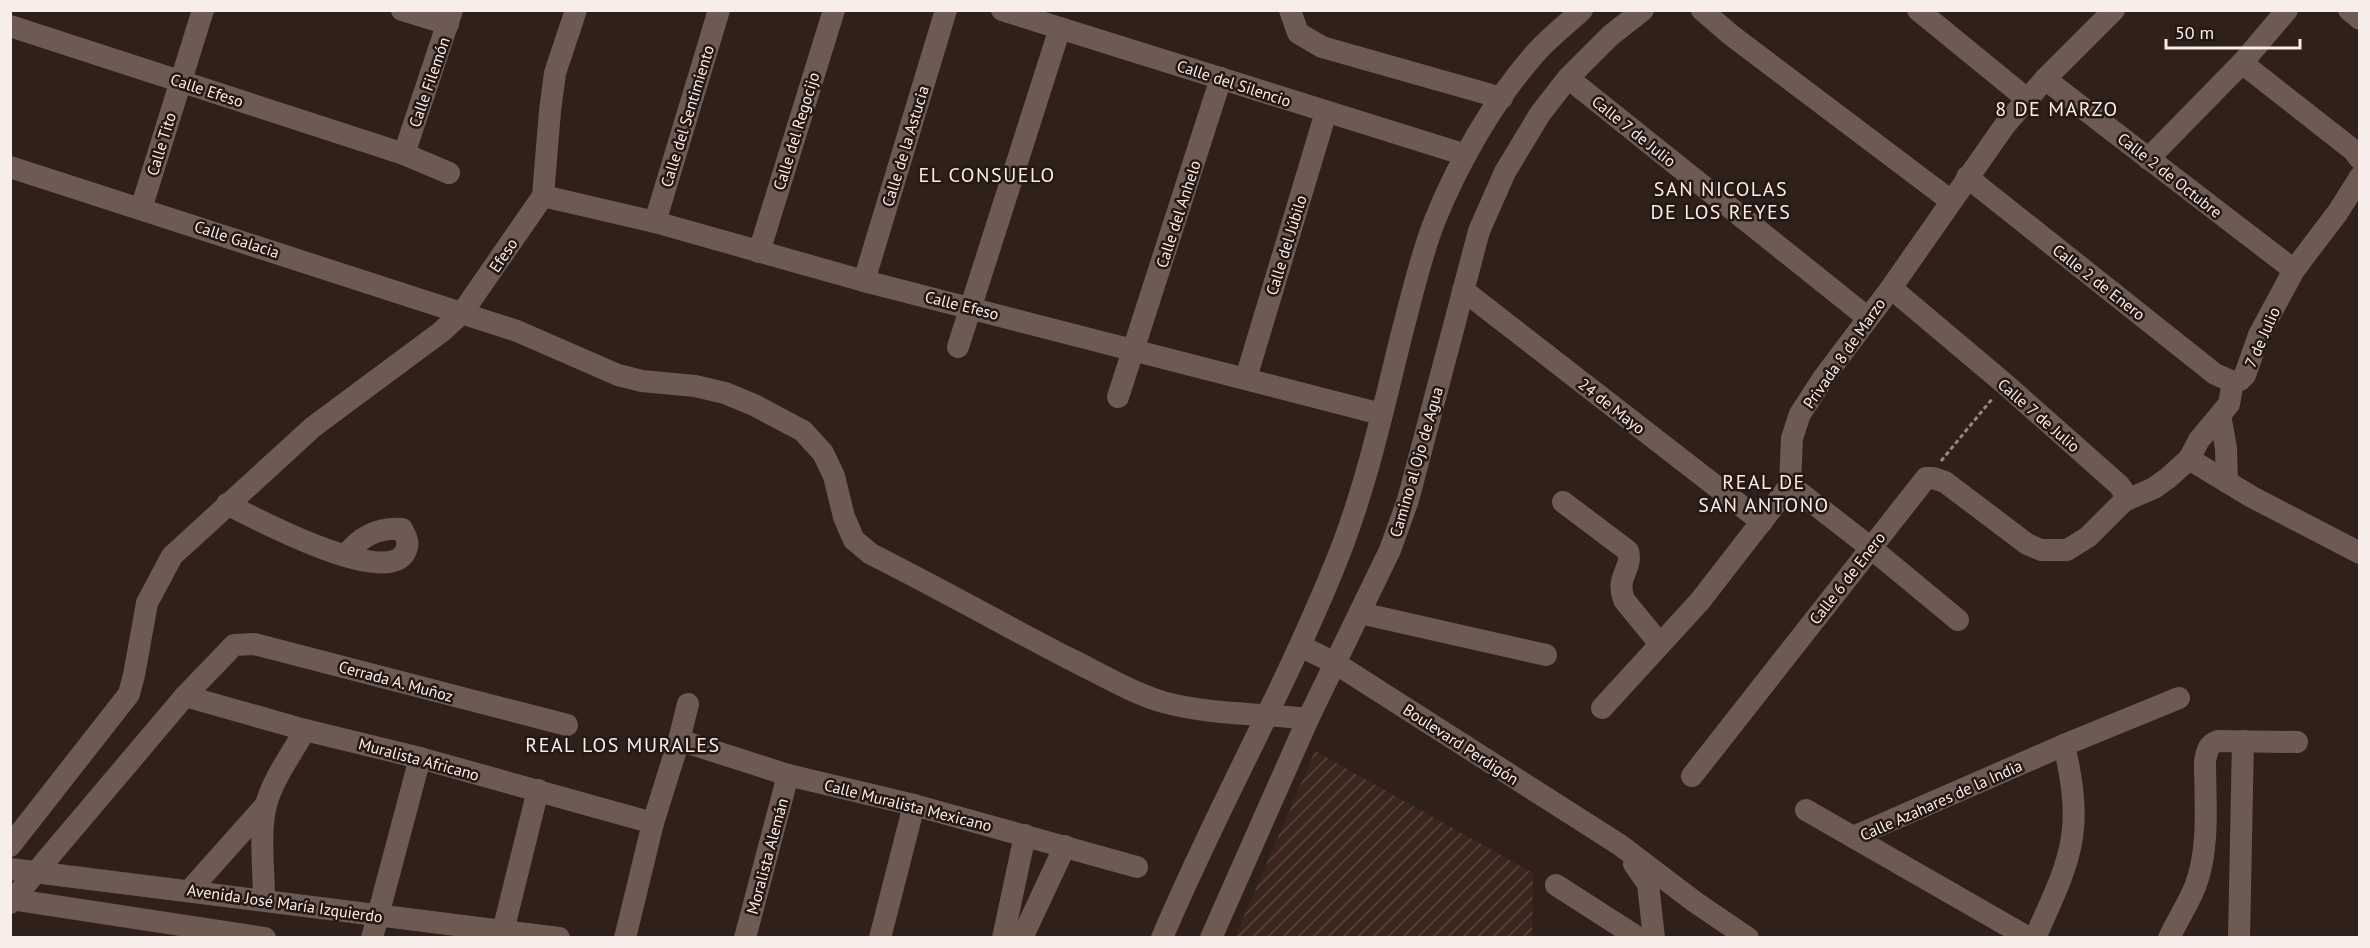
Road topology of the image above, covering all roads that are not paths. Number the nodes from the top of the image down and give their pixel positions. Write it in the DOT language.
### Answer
graph roads {
  1 [pos="203,10"];
  2 [pos="402,10"];
  3 [pos="576,10"];
  4 [pos="719,10"];
  5 [pos="834,10"];
  6 [pos="946,10"];
  7 [pos="1002,10"];
  8 [pos="1290,10"];
  9 [pos="1582,10"];
  10 [pos="1643,10"];
  11 [pos="1702,10"];
  12 [pos="1918,10"];
  13 [pos="2114,10"];
  14 [pos="2287,10"];
  15 [pos="2349,10"];
  16 [pos="450,17"];
  17 [pos="2360,19"];
  18 [pos="10,26"];
  19 [pos="1060,28"];
  20 [pos="2242,63"];
  21 [pos="1221,78"];
  22 [pos="1568,78"];
  23 [pos="2045,79"];
  24 [pos="180,81"];
  25 [pos="1502,98"];
  26 [pos="2027,99"];
  27 [pos="1326,112"];
  28 [pos="404,154"];
  29 [pos="1466,155"];
  30 [pos="2356,155"];
  31 [pos="2148,159"];
  32 [pos="10,167"];
  33 [pos="449,173"];
  34 [pos="1967,177"];
  35 [pos="2360,177"];
  36 [pos="543,196"];
  37 [pos="1951,201"];
  38 [pos="141,209"];
  39 [pos="654,222"];
  40 [pos="759,252"];
  41 [pos="2294,270"];
  42 [pos="864,281"];
  43 [pos="1890,288"];
  44 [pos="1463,290"];
  45 [pos="970,307"];
  46 [pos="462,313"];
  47 [pos="1868,318"];
  48 [pos="958,347"];
  49 [pos="1134,350"];
  50 [pos="1246,378"];
  51 [pos="2233,382"];
  52 [pos="1118,397"];
  53 [pos="1381,414"];
  54 [pos="2220,415"];
  55 [pos="2189,459"];
  56 [pos="2227,482"];
  57 [pos="1790,485"];
  58 [pos="2124,501"];
  59 [pos="1563,502"];
  60 [pos="227,504"];
  61 [pos="1762,522"];
  62 [pos="1871,548"];
  63 [pos="2360,553"];
  64 [pos="346,555"];
  65 [pos="1360,613"];
  66 [pos="1958,620"];
  67 [pos="1660,644"];
  68 [pos="1300,646"];
  69 [pos="1546,655"];
  70 [pos="1335,663"];
  71 [pos="185,696"];
  72 [pos="2179,698"];
  73 [pos="688,704"];
  74 [pos="1602,708"];
  75 [pos="1266,714"];
  76 [pos="1308,719"];
  77 [pos="567,725"];
  78 [pos="305,730"];
  79 [pos="679,740"];
  80 [pos="2243,741"];
  81 [pos="2297,742"];
  82 [pos="2064,745"];
  83 [pos="420,758"];
  84 [pos="788,775"];
  85 [pos="1692,776"];
  86 [pos="538,790"];
  87 [pos="914,805"];
  88 [pos="265,806"];
  89 [pos="1806,810"];
  90 [pos="653,823"];
  91 [pos="1025,834"];
  92 [pos="1853,837"];
  93 [pos="1620,845"];
  94 [pos="10,846"];
  95 [pos="1065,846"];
  96 [pos="1137,867"];
  97 [pos="10,868"];
  98 [pos="37,872"];
  99 [pos="1556,885"];
  100 [pos="190,890"];
  101 [pos="264,899"];
  102 [pos="12,901"];
  103 [pos="375,927"];
  104 [pos="154,929"];
  105 [pos="503,931"];
  106 [pos="1644,933"];
  107 [pos="232,935"];
  108 [pos="265,938"];
  109 [pos="559,938"];
  110 [pos="625,938"];
  111 [pos="745,938"];
  112 [pos="880,938"];
  113 [pos="1003,938"];
  114 [pos="1022,938"];
  115 [pos="1162,938"];
  116 [pos="1211,938"];
  117 [pos="1748,938"];
  118 [pos="2029,938"];
  119 [pos="2035,938"];
  120 [pos="2169,938"];
  121 [pos="2239,938"];
  1 -- 24 [label="street, Calle Tito"];
  2 -- 16 [label="street"];
  3 -- 36 [label="street"];
  4 -- 39 [label="street, Calle del Sentimiento"];
  5 -- 40 [label="street, Calle del Regocijo"];
  6 -- 42 [label="street, Calle de la Astucia"];
  7 -- 19 [label="street, Calle del Silencio"];
  8 -- 25 [label="street"];
  9 -- 25 [label="street"];
  10 -- 22 [label="street, Camino al Ojo de Agua"];
  11 -- 37 [label="street"];
  12 -- 26 [label="street"];
  13 -- 23 [label="street, Privada 8 de Marzo"];
  14 -- 20 [label="street"];
  15 -- 17 [label="street"];
  16 -- 28 [label="street, Calle Filemón"];
  18 -- 24 [label="street, Calle Efeso"];
  19 -- 21 [label="street, Calle del Silencio"];
  19 -- 45 [label="street"];
  20 -- 30 [label="street"];
  20 -- 31 [label="street"];
  21 -- 27 [label="street, Calle del Silencio"];
  21 -- 49 [label="street, Calle del Anhelo"];
  22 -- 44 [label="street, Camino al Ojo de Agua"];
  22 -- 47 [label="street, Calle 7 de Julio"];
  23 -- 26 [label="street, Privada 8 de Marzo"];
  23 -- 31 [label="street, Calle 2 de Octubre"];
  24 -- 28 [label="street, Calle Efeso"];
  24 -- 38 [label="street, Calle Tito"];
  25 -- 29 [label="street"];
  26 -- 34 [label="street, Privada 8 de Marzo"];
  27 -- 29 [label="street, Calle del Silencio"];
  27 -- 50 [label="street, Calle del Júbilo"];
  28 -- 33 [label="street, Calle Efeso"];
  29 -- 53 [label="street"];
  31 -- 41 [label="street, Calle 2 de Octubre"];
  32 -- 38 [label="street, Calle Galacia"];
  34 -- 37 [label="street, Privada 8 de Marzo"];
  34 -- 51 [label="street, Calle 2 de Enero"];
  35 -- 41 [label="street, 7 de Julio"];
  36 -- 39 [label="street, Calle Efeso"];
  36 -- 46 [label="street, Efeso"];
  37 -- 43 [label="street, Privada 8 de Marzo"];
  38 -- 46 [label="street, Calle Galacia"];
  39 -- 40 [label="street, Calle Efeso"];
  40 -- 42 [label="street, Calle Efeso"];
  41 -- 51 [label="street, 7 de Julio"];
  42 -- 45 [label="street, Calle Efeso"];
  43 -- 47 [label="street, Privada 8 de Marzo"];
  43 -- 58 [label="street, Calle 7 de Julio"];
  44 -- 61 [label="street, 24 de Mayo"];
  44 -- 65 [label="street, Camino al Ojo de Agua"];
  45 -- 48 [label="street"];
  45 -- 49 [label="street, Calle Efeso"];
  46 -- 60 [label="street, Efeso"];
  46 -- 75 [label="street, Calle Galacia"];
  47 -- 57 [label="street, Privada 8 de Marzo"];
  49 -- 50 [label="street, Calle Efeso"];
  49 -- 52 [label="street, Calle del Anhelo"];
  50 -- 53 [label="street, Calle Efeso"];
  51 -- 54 [label="street, 7 de Julio"];
  53 -- 68 [label="street"];
  54 -- 55 [label="street, 7 de Julio"];
  54 -- 56 [label="street"];
  55 -- 56 [label="street"];
  55 -- 58 [label="street, 7 de Julio"];
  56 -- 63 [label="street"];
  57 -- 61 [label="street"];
  57 -- 62 [label="street"];
  58 -- 62 [label="street, Calle 6 de Enero"];
  59 -- 67 [label="street"];
  60 -- 64 [label="street"];
  60 -- 94 [label="street, Efeso"];
  61 -- 67 [label="street"];
  62 -- 66 [label="street"];
  62 -- 85 [label="street, Calle 6 de Enero"];
  65 -- 69 [label="street"];
  65 -- 70 [label="street, Camino al Ojo de Agua"];
  67 -- 74 [label="street"];
  68 -- 70 [label="street, Boulevard Perdigón"];
  68 -- 75 [label="street"];
  70 -- 76 [label="street, Camino al Ojo de Agua"];
  70 -- 93 [label="street, Boulevard Perdigón"];
  71 -- 77 [label="street, Cerrada A. Muñoz"];
  71 -- 78 [label="street, Muralista Africano"];
  71 -- 98 [label="street"];
  72 -- 82 [label="street, Calle Azahares de la India"];
  73 -- 79 [label="street"];
  75 -- 76 [label="street, Calle Galacia"];
  75 -- 115 [label="street"];
  76 -- 116 [label="street, Camino al Ojo de Agua"];
  78 -- 83 [label="street, Muralista Africano"];
  78 -- 88 [label="street"];
  79 -- 84 [label="street, Calle Muralista Mexicano"];
  79 -- 90 [label="street"];
  80 -- 81 [label="street"];
  80 -- 120 [label="street"];
  80 -- 121 [label="street"];
  82 -- 92 [label="street, Calle Azahares de la India"];
  82 -- 119 [label="street"];
  83 -- 86 [label="street, Muralista Africano"];
  83 -- 103 [label="street"];
  84 -- 87 [label="street, Calle Muralista Mexicano"];
  84 -- 111 [label="street, Moralista Alemán"];
  86 -- 90 [label="street, Muralista Africano"];
  86 -- 105 [label="street"];
  87 -- 91 [label="street, Calle Muralista Mexicano"];
  87 -- 112 [label="street"];
  88 -- 100 [label="street"];
  88 -- 101 [label="street"];
  89 -- 92 [label="street"];
  90 -- 110 [label="street"];
  91 -- 95 [label="street, Calle Muralista Mexicano"];
  91 -- 113 [label="street"];
  92 -- 118 [label="street, Calle Azahares de la India"];
  93 -- 106 [label="street, Boulevard Perdigón"];
  93 -- 117 [label="street, Boulevard Perdigón"];
  95 -- 96 [label="street, Calle Muralista Mexicano"];
  95 -- 114 [label="street"];
  97 -- 98 [label="street, Avenida José María Izquierdo"];
  98 -- 100 [label="street, Avenida José María Izquierdo"];
  98 -- 102 [label="street"];
  99 -- 106 [label="street"];
  100 -- 101 [label="street, Avenida José María Izquierdo"];
  101 -- 103 [label="street, Avenida José María Izquierdo"];
  102 -- 104 [label="street"];
  103 -- 105 [label="street, Avenida José María Izquierdo"];
  104 -- 107 [label="street"];
  105 -- 109 [label="street, Avenida José María Izquierdo"];
  107 -- 108 [label="street"];
}
